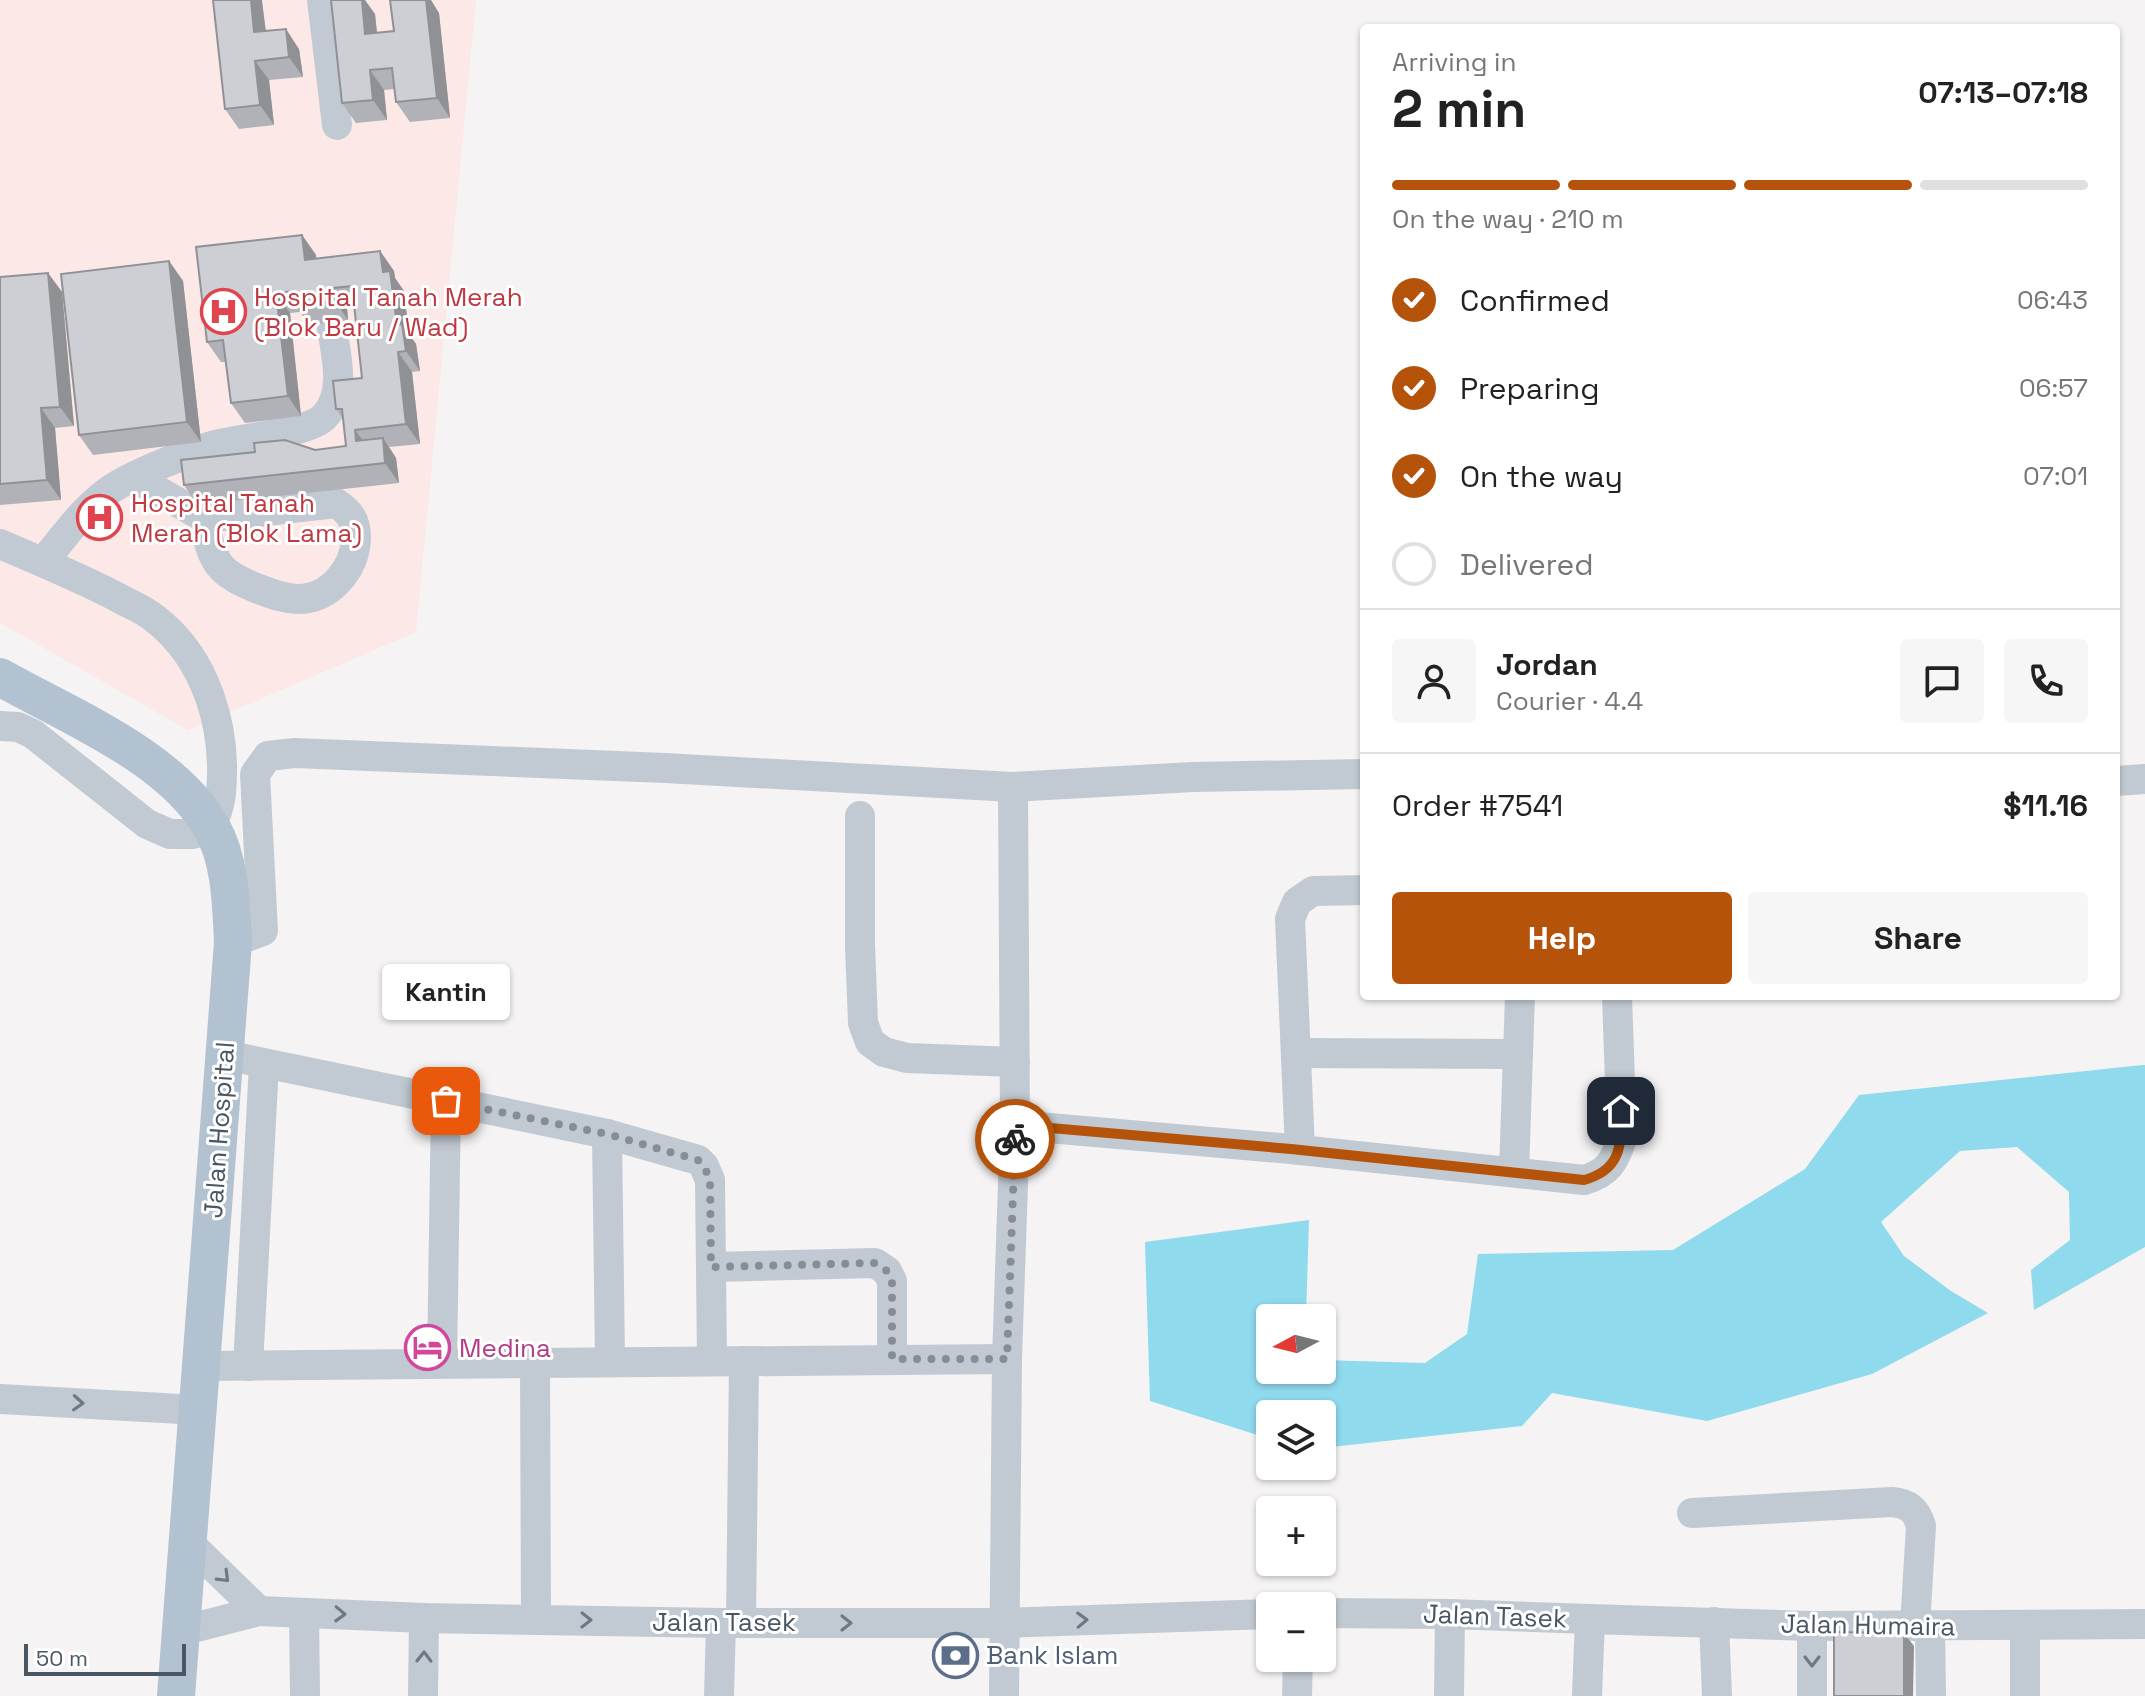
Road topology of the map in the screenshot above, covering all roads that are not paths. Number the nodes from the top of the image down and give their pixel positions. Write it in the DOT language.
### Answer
graph roads {
  1 [pos="322,0"];
  2 [pos="337,125"];
  3 [pos="332,328"];
  4 [pos="134,477"];
  5 [pos="205,518"];
  6 [pos="0,544"];
  7 [pos="43,562"];
  8 [pos="0,677"];
  9 [pos="46,722"];
  10 [pos="0,726"];
  11 [pos="1360,774"];
  12 [pos="2145,779"];
  13 [pos="2120,781"];
  14 [pos="1013,787"];
  15 [pos="860,816"];
  16 [pos="212,828"];
  17 [pos="1360,890"];
  18 [pos="233,942"];
  19 [pos="1520,1000"];
  20 [pos="1617,1000"];
  21 [pos="1296,1053"];
  22 [pos="1518,1054"];
  23 [pos="225,1055"];
  24 [pos="1015,1062"];
  25 [pos="264,1064"];
  26 [pos="446,1101"];
  27 [pos="1015,1125"];
  28 [pos="607,1134"];
  29 [pos="1300,1150"];
  30 [pos="1514,1172"];
  31 [pos="711,1267"];
  32 [pos="892,1359"];
  33 [pos="1007,1359"];
  34 [pos="712,1361"];
  35 [pos="744,1361"];
  36 [pos="535,1362"];
  37 [pos="610,1362"];
  38 [pos="442,1363"];
  39 [pos="202,1366"];
  40 [pos="248,1366"];
  41 [pos="0,1399"];
  42 [pos="199,1410"];
  43 [pos="1692,1513"];
  44 [pos="188,1542"];
  45 [pos="259,1611"];
  46 [pos="304,1613"];
  47 [pos="1336,1613"];
  48 [pos="1256,1614"];
  49 [pos="1450,1614"];
  50 [pos="424,1618"];
  51 [pos="1590,1619"];
  52 [pos="536,1620"];
  53 [pos="1714,1622"];
  54 [pos="731,1623"];
  55 [pos="1004,1623"];
  56 [pos="2145,1624"];
  57 [pos="1812,1626"];
  58 [pos="1923,1626"];
  59 [pos="2025,1626"];
  60 [pos="181,1631"];
  61 [pos="1298,1672"];
  62 [pos="176,1696"];
  63 [pos="305,1696"];
  64 [pos="423,1696"];
  65 [pos="719,1696"];
  66 [pos="1004,1696"];
  67 [pos="1297,1696"];
  68 [pos="1449,1696"];
  69 [pos="1587,1696"];
  70 [pos="1717,1696"];
  71 [pos="1812,1696"];
  72 [pos="1931,1696"];
  73 [pos="2025,1696"];
  1 -- 2 [label="street"];
  3 -- 4 [label="street"];
  4 -- 5 [label="street"];
  4 -- 7 [label="street"];
  5 -- 5 [label="street"];
  6 -- 7 [label="street"];
  7 -- 16 [label="street"];
  8 -- 9 [label="main road, Jalan Hospital"];
  9 -- 10 [label="street"];
  9 -- 16 [label="main road, Jalan Hospital"];
  11 -- 14 [label="street"];
  12 -- 13 [label="street"];
  14 -- 18 [label="street"];
  14 -- 24 [label="street"];
  15 -- 24 [label="street"];
  16 -- 18 [label="main road, Jalan Hospital"];
  17 -- 21 [label="street"];
  18 -- 23 [label="main road, Jalan Hospital"];
  19 -- 22 [label="street"];
  20 -- 30 [label="street"];
  21 -- 22 [label="street"];
  21 -- 29 [label="street"];
  22 -- 30 [label="street"];
  23 -- 25 [label="street"];
  23 -- 39 [label="main road, Jalan Hospital"];
  24 -- 27 [label="street"];
  25 -- 26 [label="street"];
  25 -- 40 [label="street"];
  26 -- 28 [label="street"];
  26 -- 38 [label="street"];
  27 -- 29 [label="street"];
  27 -- 33 [label="street"];
  28 -- 31 [label="street"];
  28 -- 37 [label="street"];
  29 -- 30 [label="street"];
  31 -- 32 [label="street"];
  31 -- 34 [label="street"];
  32 -- 33 [label="street"];
  32 -- 35 [label="street"];
  33 -- 55 [label="street"];
  34 -- 35 [label="street"];
  34 -- 37 [label="street"];
  35 -- 54 [label="street"];
  36 -- 37 [label="street"];
  36 -- 38 [label="street"];
  36 -- 52 [label="street"];
  38 -- 40 [label="street"];
  39 -- 40 [label="street"];
  39 -- 42 [label="main road, Jalan Hospital"];
  41 -- 42 [label="street, one-way"];
  42 -- 44 [label="main road, Jalan Hospital"];
  43 -- 58 [label="street"];
  44 -- 45 [label="street, one-way"];
  44 -- 60 [label="main road, Jalan Hospital"];
  45 -- 46 [label="street, Jalan Tasek"];
  45 -- 60 [label="street, Jalan Tasek"];
  46 -- 50 [label="street, Jalan Tasek, one-way"];
  46 -- 63 [label="street"];
  47 -- 49 [label="street, Jalan Tasek"];
  55 -- 48 [label="street, Jalan Tasek, one-way"];
  49 -- 51 [label="street, Jalan Tasek"];
  49 -- 68 [label="street"];
  50 -- 52 [label="street, Jalan Tasek"];
  64 -- 50 [label="street, one-way"];
  51 -- 53 [label="street, Jalan Humaira"];
  51 -- 69 [label="street, Jalan Tasek"];
  52 -- 54 [label="street, Jalan Tasek, one-way"];
  53 -- 57 [label="street, Jalan Humaira"];
  53 -- 70 [label="street"];
  54 -- 55 [label="street, Jalan Tasek, one-way"];
  54 -- 65 [label="street"];
  55 -- 66 [label="street"];
  56 -- 59 [label="street, Jalan Humaira"];
  57 -- 58 [label="street, Jalan Humaira"];
  57 -- 71 [label="street, one-way"];
  58 -- 59 [label="street, Jalan Humaira"];
  58 -- 72 [label="street"];
  59 -- 73 [label="street"];
  60 -- 62 [label="main road, Jalan Hospital"];
  61 -- 67 [label="street"];
}
